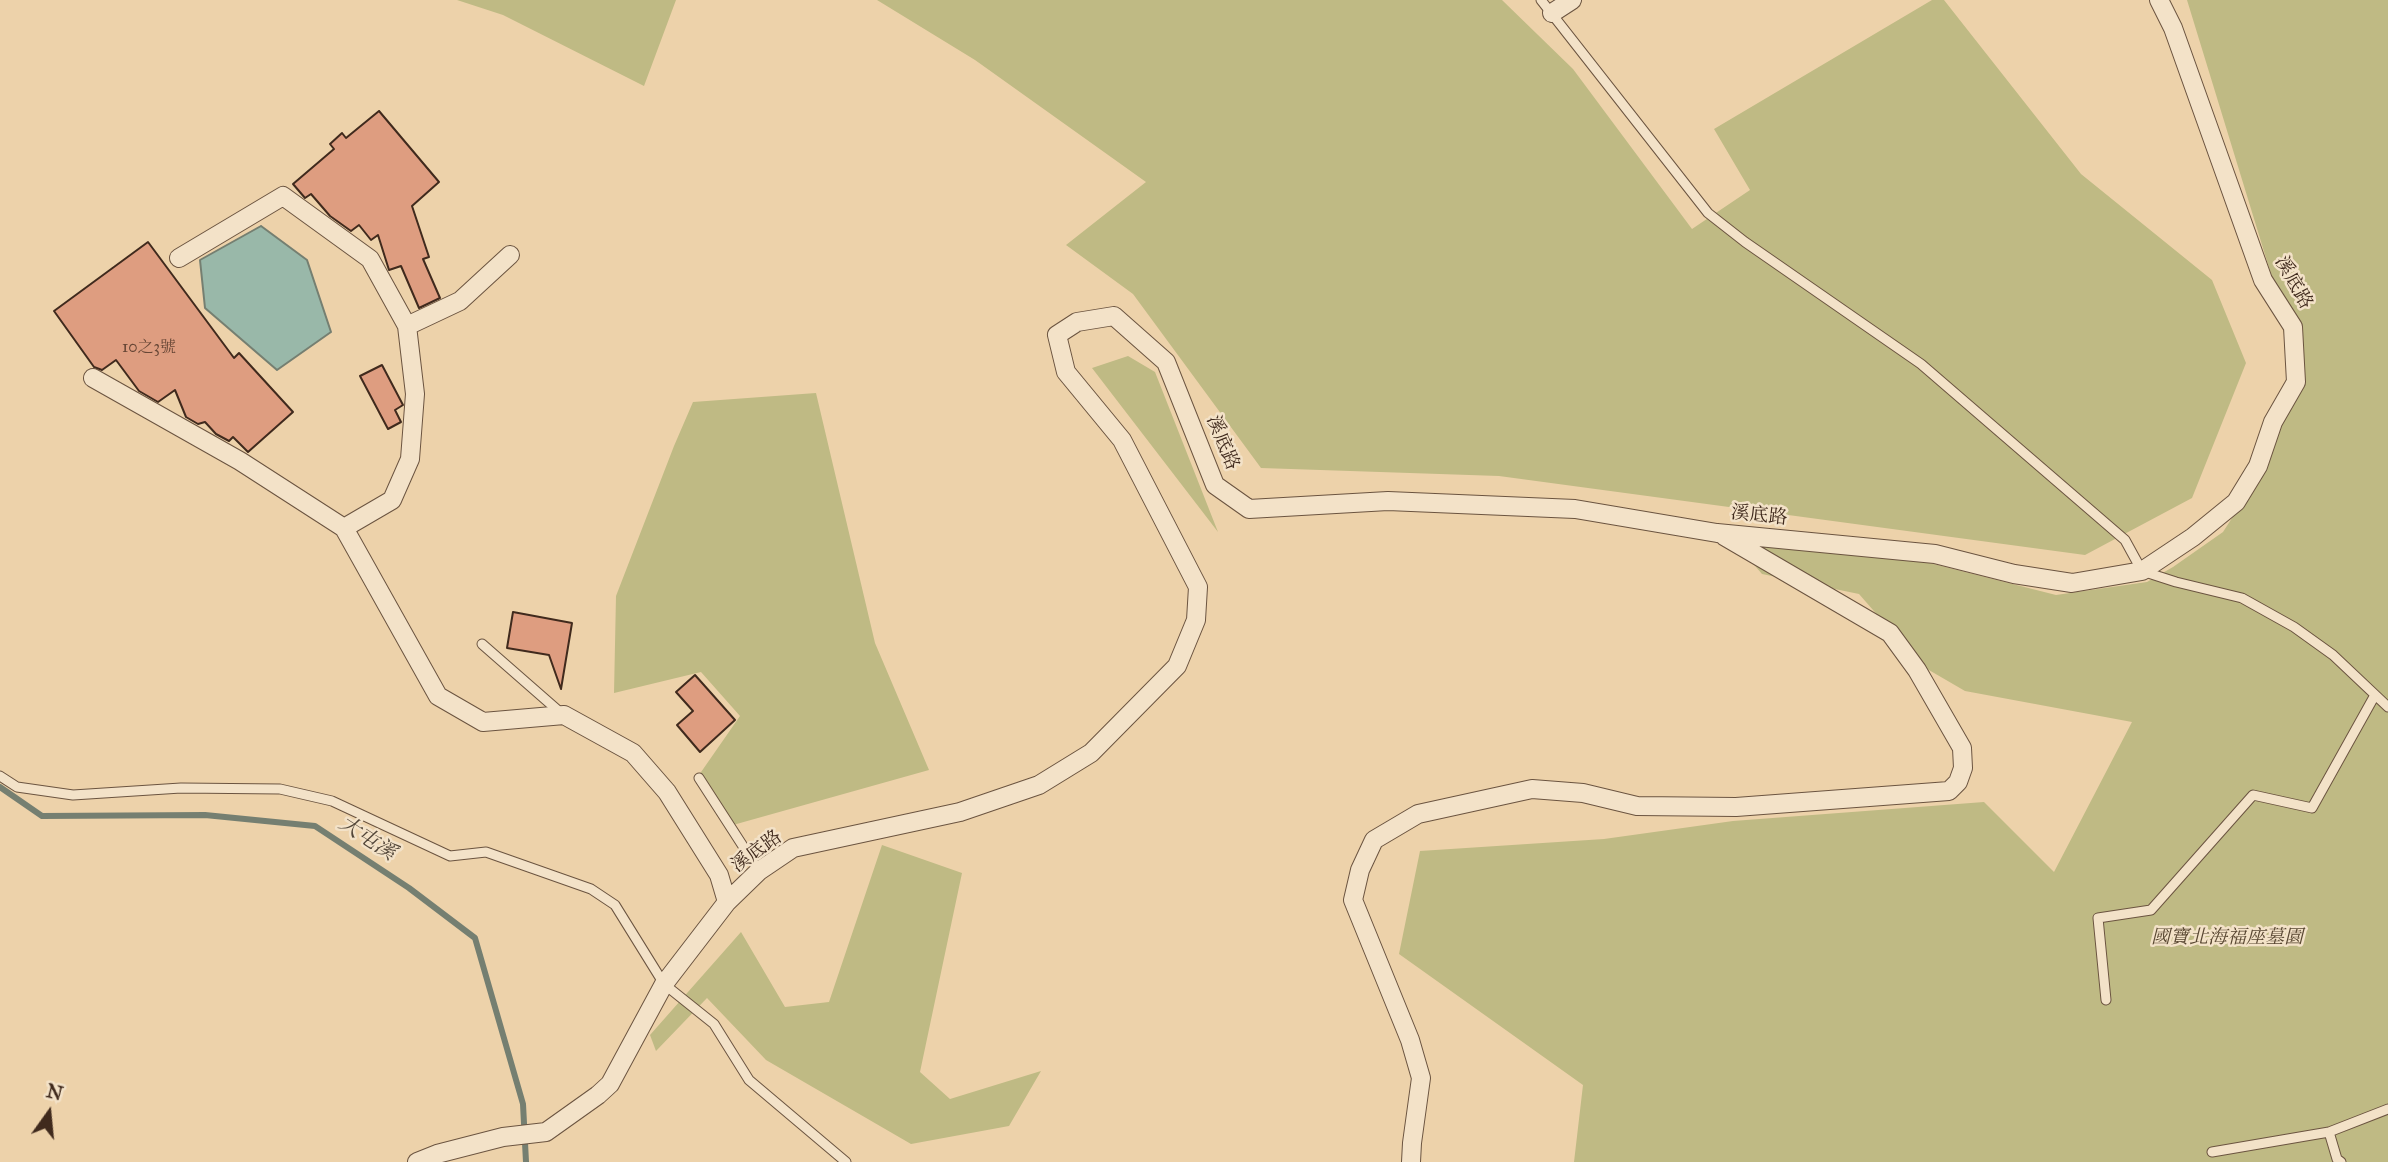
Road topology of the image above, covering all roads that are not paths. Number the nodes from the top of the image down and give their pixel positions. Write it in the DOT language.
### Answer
graph roads {
  1 [pos="1573,0"];
  2 [pos="2159,0"];
  3 [pos="1547,6"];
  4 [pos="510,255"];
  5 [pos="179,258"];
  6 [pos="407,326"];
  7 [pos="93,378"];
  8 [pos="344,528"];
  9 [pos="1717,533"];
  10 [pos="2142,571"];
  11 [pos="482,644"];
  12 [pos="2375,695"];
  13 [pos="2388,707"];
  14 [pos="564,715"];
  15 [pos="0,776"];
  16 [pos="699,778"];
  17 [pos="759,872"];
  18 [pos="727,902"];
  19 [pos="664,984"];
  20 [pos="2106,1000"];
  21 [pos="2388,1109"];
  22 [pos="2329,1132"];
  23 [pos="2212,1152"];
  24 [pos="417,1162"];
  25 [pos="846,1162"];
  26 [pos="1412,1162"];
  27 [pos="2341,1162"];
  1 -- 3 [label="street"];
  2 -- 10 [label="street, 溪底路"];
  3 -- 10 [label="lane"];
  4 -- 6 [label="street"];
  5 -- 6 [label="street"];
  6 -- 8 [label="street"];
  7 -- 8 [label="street"];
  8 -- 14 [label="street"];
  9 -- 10 [label="street, 溪底路"];
  9 -- 17 [label="street, 溪底路"];
  9 -- 26 [label="street"];
  10 -- 12 [label="lane"];
  11 -- 14 [label="lane"];
  12 -- 13 [label="lane"];
  12 -- 20 [label="lane"];
  14 -- 18 [label="street"];
  15 -- 19 [label="lane"];
  16 -- 17 [label="lane"];
  17 -- 18 [label="street, 溪底路"];
  18 -- 19 [label="street, 溪底路"];
  19 -- 24 [label="street, 溪底路"];
  19 -- 25 [label="lane"];
  21 -- 22 [label="lane"];
  22 -- 23 [label="lane"];
  22 -- 27 [label="lane"];
}
